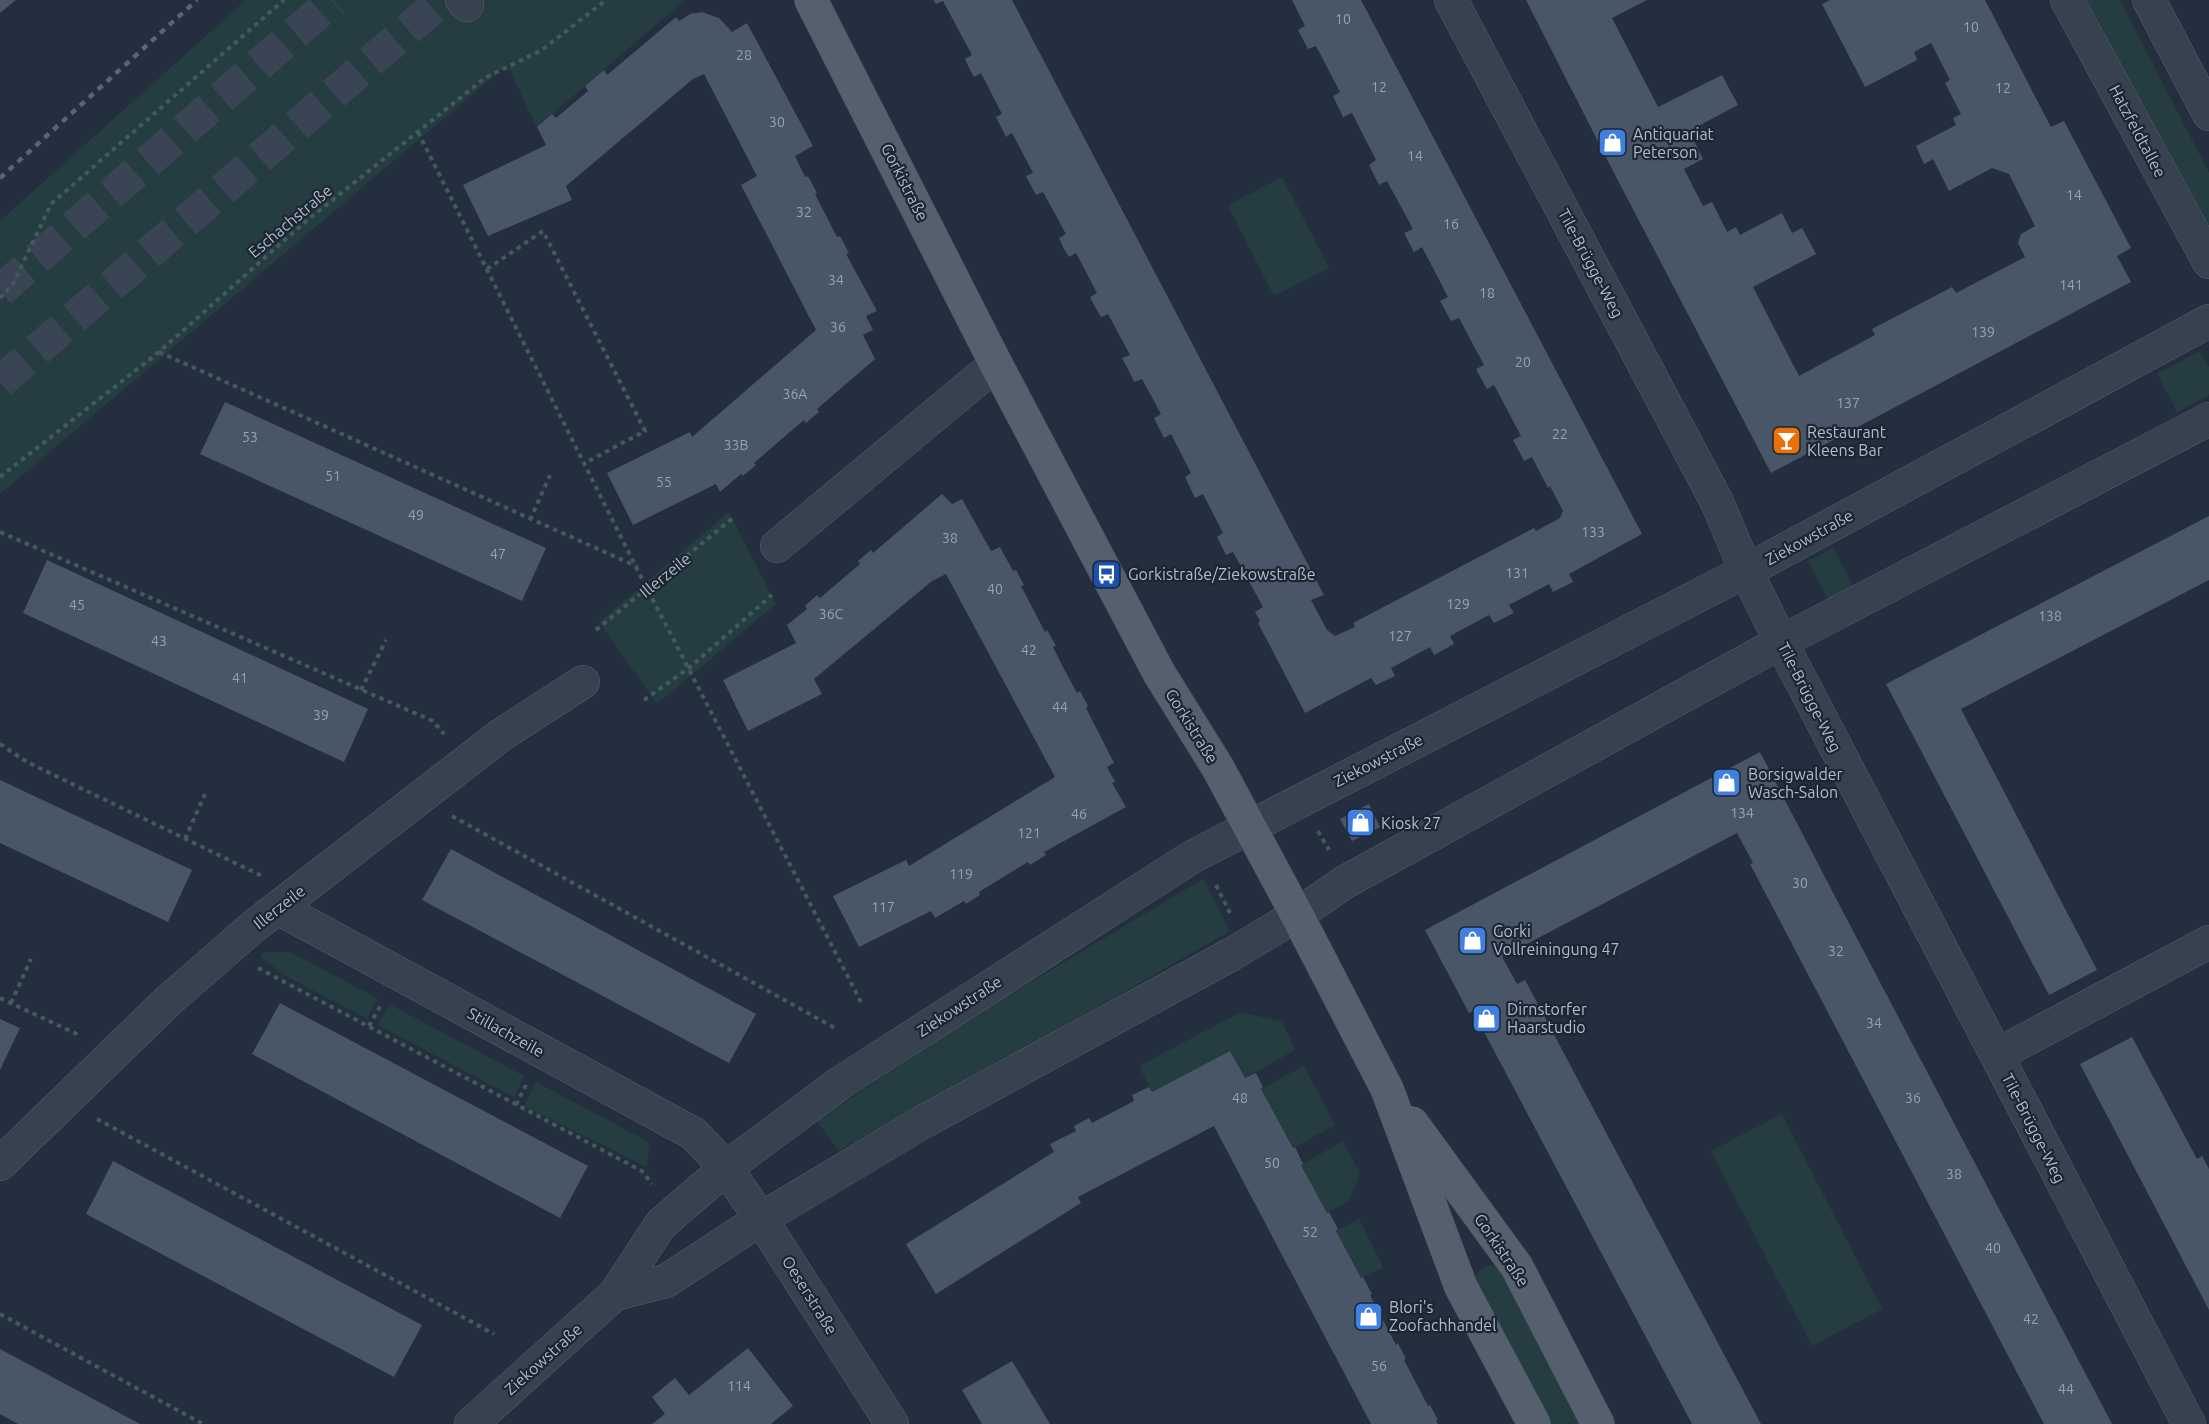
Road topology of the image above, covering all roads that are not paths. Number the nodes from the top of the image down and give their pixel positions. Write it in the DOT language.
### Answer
graph roads {
  1 [pos="811,0"];
  2 [pos="1451,0"];
  3 [pos="2067,0"];
  4 [pos="2149,0"];
  5 [pos="2209,114"];
  6 [pos="2209,262"];
  7 [pos="2209,321"];
  8 [pos="996,364"];
  9 [pos="2209,419"];
  10 [pos="777,546"];
  11 [pos="1746,571"];
  12 [pos="1781,642"];
  13 [pos="583,682"];
  14 [pos="1249,826"];
  15 [pos="273,893"];
  16 [pos="1297,915"];
  17 [pos="2209,942"];
  18 [pos="1996,1055"];
  19 [pos="1387,1089"];
  20 [pos="0,1164"];
  21 [pos="726,1168"];
  22 [pos="761,1219"];
  23 [pos="615,1294"];
  24 [pos="883,1421"];
  25 [pos="471,1424"];
  26 [pos="1534,1424"];
  27 [pos="1598,1424"];
  28 [pos="2189,1424"];
  1 -- 8 [label="main road, Gorkistraße"];
  2 -- 11 [label="street, Tile-Brügge-Weg"];
  3 -- 6 [label="street, Hatzfeldtallee"];
  4 -- 5 [label="street"];
  7 -- 11 [label="street, Ziekowstraße"];
  8 -- 10 [label="street"];
  8 -- 14 [label="main road, Gorkistraße"];
  9 -- 12 [label="street, Ziekowstraße"];
  11 -- 12 [label="street, Tile-Brügge-Weg"];
  11 -- 14 [label="street, Ziekowstraße"];
  12 -- 16 [label="street, Ziekowstraße"];
  12 -- 18 [label="street, Tile-Brügge-Weg"];
  13 -- 15 [label="street, Illerzeile"];
  14 -- 16 [label="main road, Gorkistraße"];
  14 -- 21 [label="street, Ziekowstraße"];
  15 -- 20 [label="street, Illerzeile"];
  15 -- 21 [label="street, Stillachzeile"];
  16 -- 19 [label="main road, Gorkistraße"];
  16 -- 22 [label="street, Ziekowstraße"];
  17 -- 18 [label="street"];
  18 -- 28 [label="street, Tile-Brügge-Weg"];
  19 -- 26 [label="main road, Gorkistraße"];
  19 -- 27 [label="main road, Gorkistraße"];
  21 -- 22 [label="street, Oeserstraße"];
  21 -- 23 [label="street, Ziekowstraße"];
  22 -- 23 [label="street, Ziekowstraße"];
  22 -- 24 [label="street, Oeserstraße"];
  23 -- 25 [label="street, Ziekowstraße"];
}
